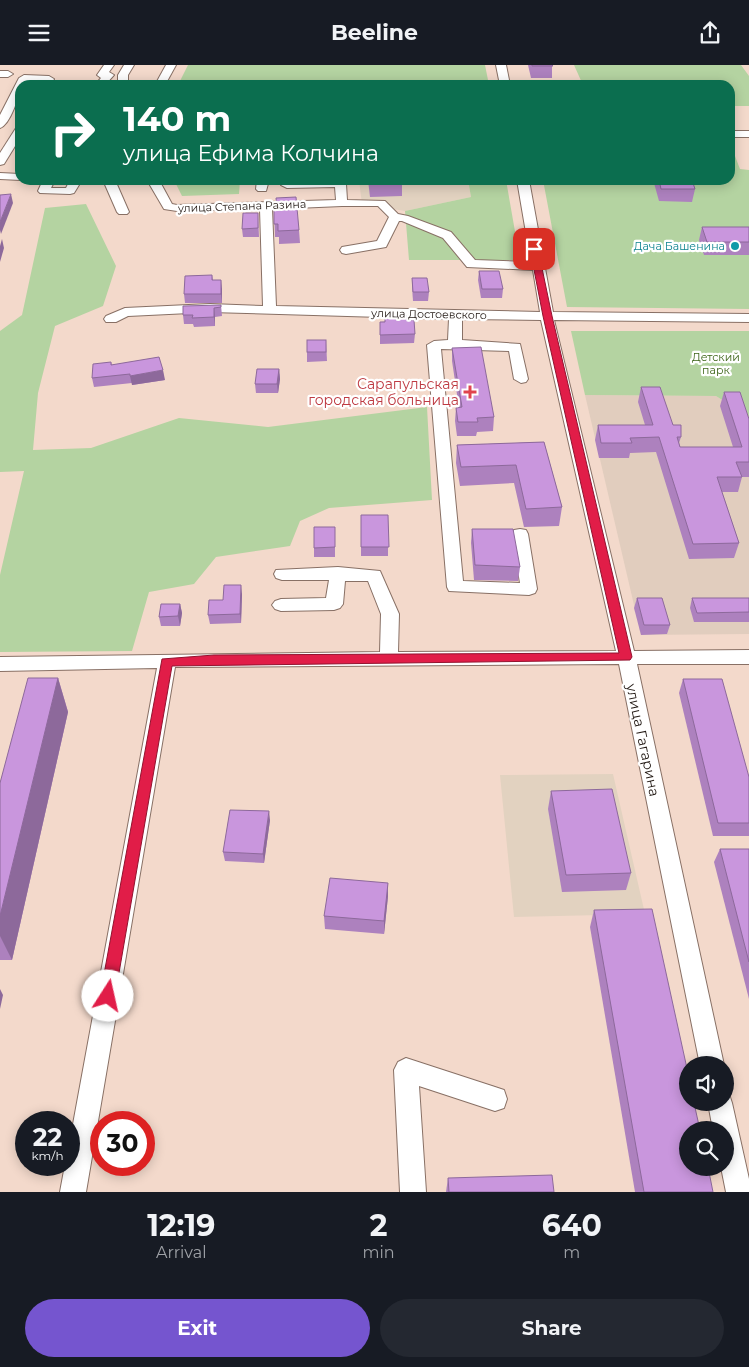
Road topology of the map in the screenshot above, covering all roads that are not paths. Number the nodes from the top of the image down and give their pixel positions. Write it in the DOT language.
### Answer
graph roads {
  1 [pos="109,65"];
  2 [pos="129,65"];
  3 [pos="171,65"];
  4 [pos="501,65"];
  5 [pos="23,80"];
  6 [pos="48,80"];
  7 [pos="104,80"];
  8 [pos="123,80"];
  9 [pos="163,80"];
  10 [pos="504,80"];
  11 [pos="15,95"];
  12 [pos="0,125"];
  13 [pos="735,134"];
  14 [pos="749,134"];
  15 [pos="15,138"];
  16 [pos="1,160"];
  17 [pos="0,176"];
  18 [pos="15,177"];
  19 [pos="47,185"];
  20 [pos="73,185"];
  21 [pos="111,185"];
  22 [pos="156,185"];
  23 [pos="340,185"];
  24 [pos="524,185"];
  25 [pos="342,203"];
  26 [pos="266,205"];
  27 [pos="123,211"];
  28 [pos="395,217"];
  29 [pos="346,251"];
  30 [pos="537,266"];
  31 [pos="270,310"];
  32 [pos="456,315"];
  33 [pos="547,316"];
  34 [pos="111,319"];
  35 [pos="749,319"];
  36 [pos="455,345"];
  37 [pos="521,379"];
  38 [pos="520,534"];
  39 [pos="338,573"];
  40 [pos="282,574"];
  41 [pos="281,605"];
  42 [pos="626,657"];
  43 [pos="749,657"];
  44 [pos="389,659"];
  45 [pos="167,662"];
  46 [pos="0,664"];
  47 [pos="710,1056"];
  48 [pos="495,1099"];
  49 [pos="722,1111"];
  50 [pos="73,1192"];
  51 [pos="413,1192"];
  52 [pos="739,1192"];
  1 -- 7 [label="street"];
  2 -- 8 [label="street"];
  3 -- 9 [label="street"];
  4 -- 10 [label="street"];
  5 -- 6 [label="street"];
  11 -- 12 [label="street"];
  13 -- 14 [label="street"];
  15 -- 16 [label="street"];
  17 -- 18 [label="street"];
  19 -- 20 [label="street"];
  21 -- 27 [label="street"];
  22 -- 26 [label="street, улица Степана Разина"];
  23 -- 25 [label="street"];
  24 -- 30 [label="street, улица Гагарина"];
  25 -- 26 [label="street, улица Степана Разина"];
  25 -- 28 [label="street, улица Степана Разина"];
  26 -- 31 [label="street"];
  28 -- 29 [label="street"];
  28 -- 30 [label="street"];
  30 -- 33 [label="street, улица Гагарина"];
  31 -- 32 [label="street, улица Достоевского"];
  31 -- 34 [label="street, улица Достоевского"];
  32 -- 33 [label="street, улица Достоевского"];
  32 -- 36 [label="street"];
  33 -- 35 [label="street, улица Достоевского"];
  33 -- 42 [label="street, улица Гагарина"];
  36 -- 37 [label="street"];
  36 -- 38 [label="street"];
  39 -- 40 [label="street"];
  39 -- 41 [label="street"];
  39 -- 44 [label="street"];
  42 -- 43 [label="street"];
  42 -- 44 [label="street"];
  42 -- 47 [label="street, улица Гагарина"];
  44 -- 45 [label="street"];
  45 -- 46 [label="street"];
  45 -- 50 [label="street"];
  48 -- 51 [label="street"];
  49 -- 52 [label="street"];
}
